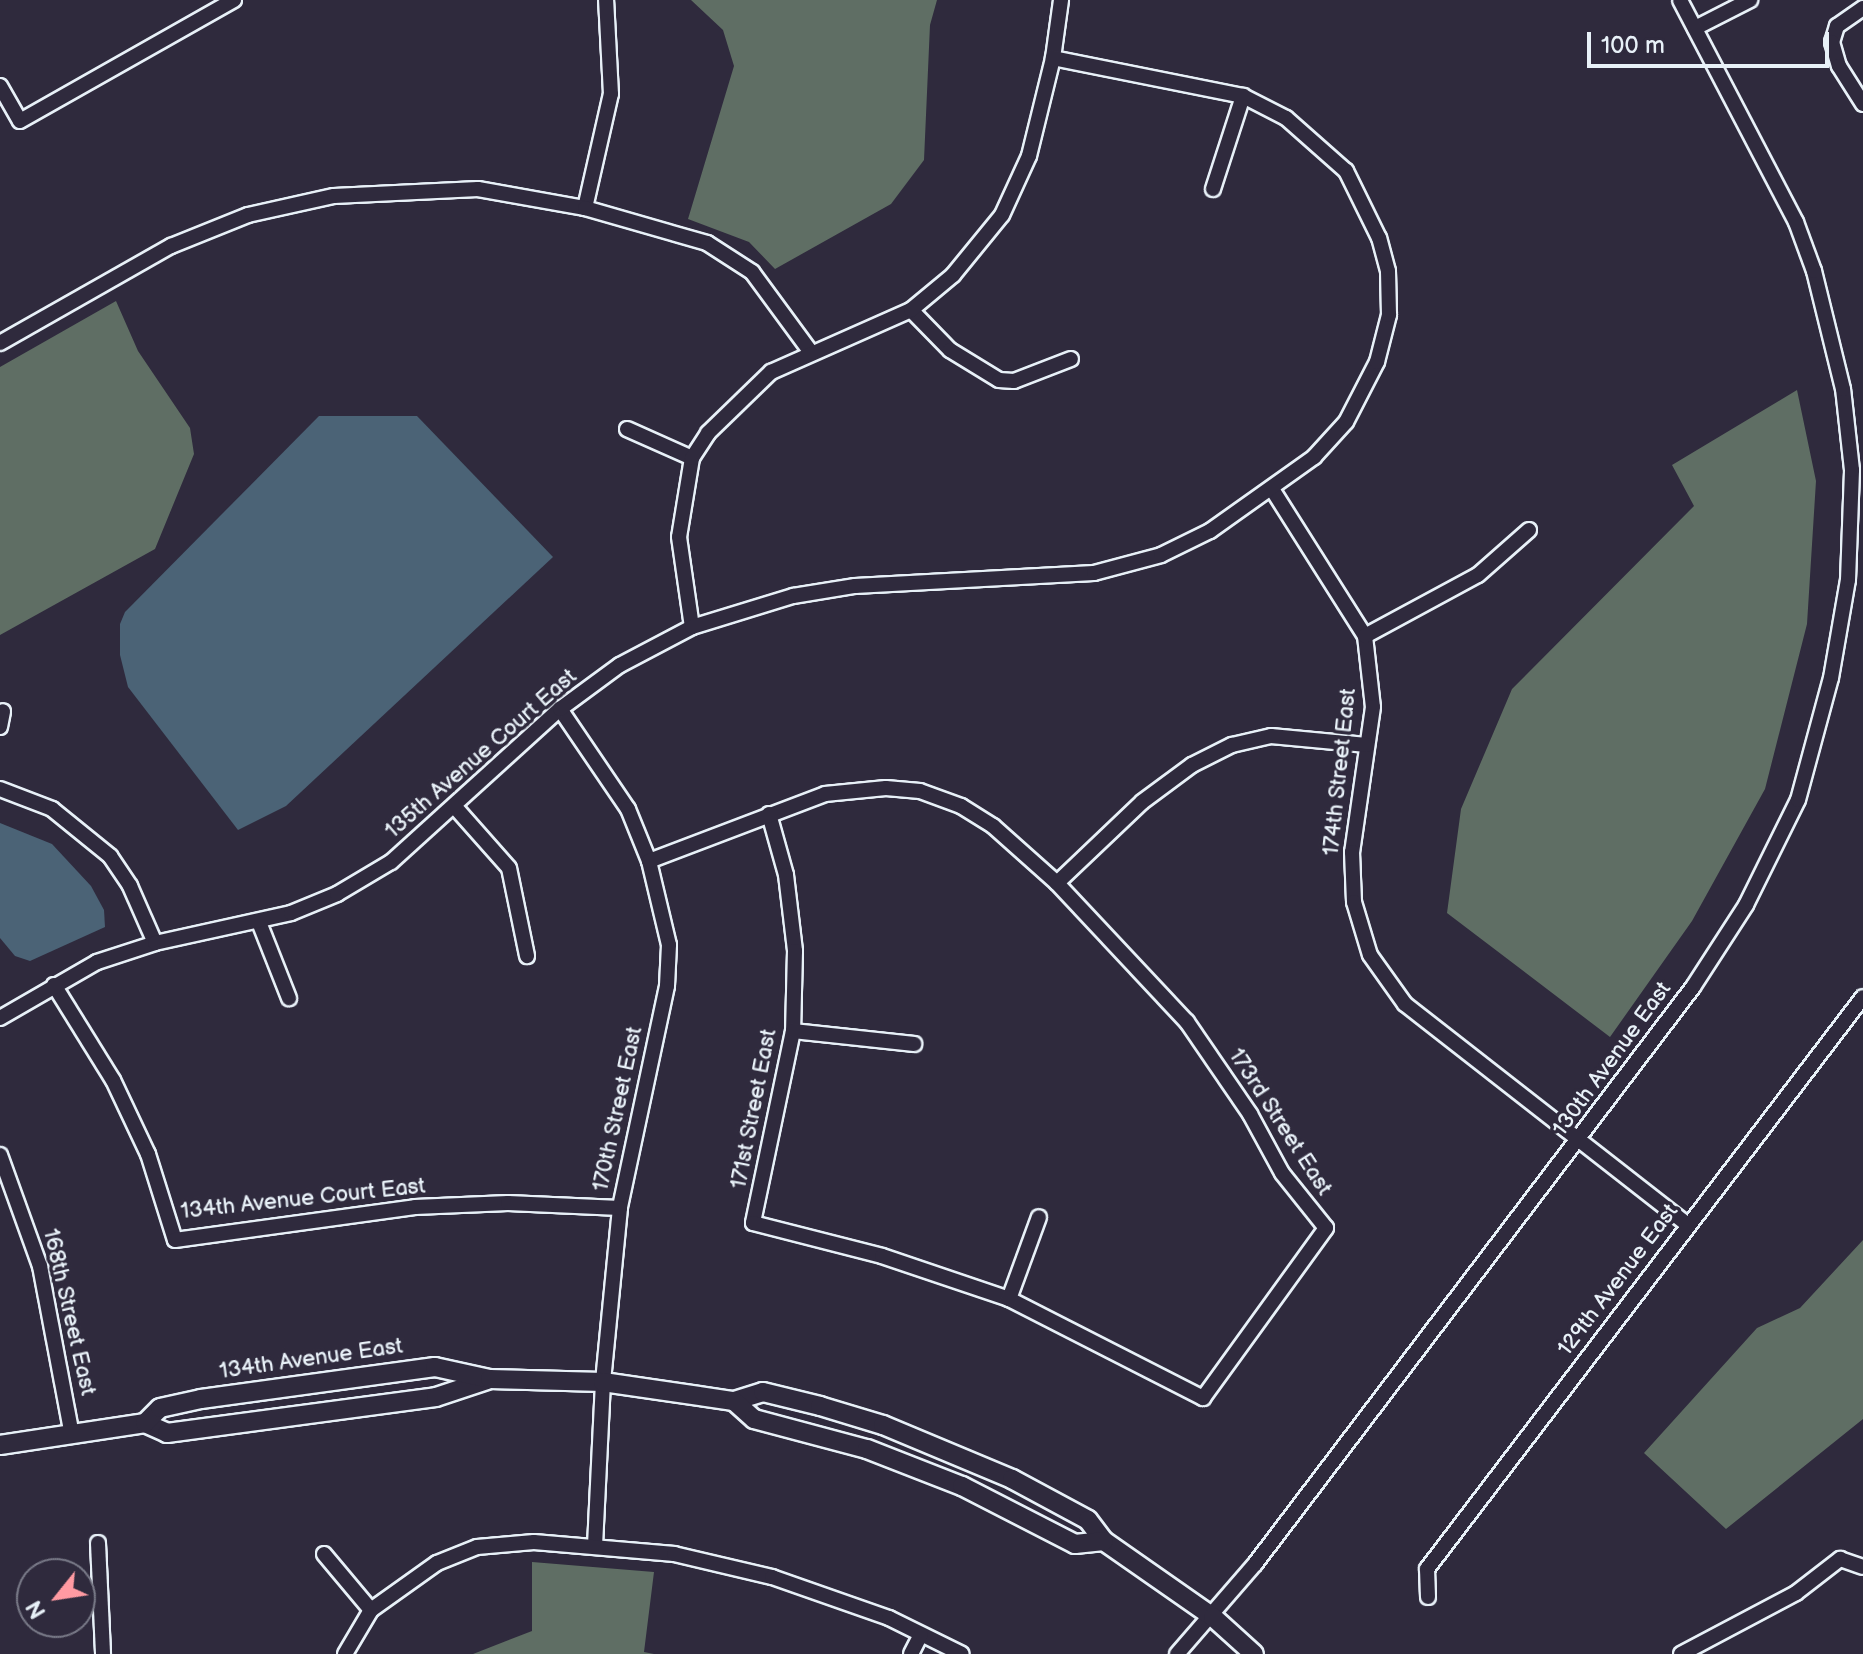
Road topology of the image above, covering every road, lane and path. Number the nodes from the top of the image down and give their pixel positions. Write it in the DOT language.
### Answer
graph roads {
  1 [pos="234,0"];
  2 [pos="606,0"];
  3 [pos="1061,0"];
  4 [pos="1680,0"];
  5 [pos="1750,0"];
  6 [pos="1863,8"];
  7 [pos="1695,28"];
  8 [pos="1053,58"];
  9 [pos="0,86"];
  10 [pos="1243,96"];
  11 [pos="1863,104"];
  12 [pos="1213,189"];
  13 [pos="585,208"];
  14 [pos="911,310"];
  15 [pos="0,343"];
  16 [pos="810,351"];
  17 [pos="1071,359"];
  18 [pos="627,429"];
  19 [pos="692,458"];
  20 [pos="1272,489"];
  21 [pos="1529,530"];
  22 [pos="692,627"];
  23 [pos="1365,636"];
  24 [pos="560,709"];
  25 [pos="3,711"];
  26 [pos="0,727"];
  27 [pos="1367,745"];
  28 [pos="0,789"];
  29 [pos="455,807"];
  30 [pos="769,814"];
  31 [pos="649,861"];
  32 [pos="1057,883"];
  33 [pos="259,922"];
  34 [pos="155,943"];
  35 [pos="527,956"];
  36 [pos="54,985"];
  37 [pos="289,998"];
  38 [pos="1862,1001"];
  39 [pos="0,1018"];
  40 [pos="793,1031"];
  41 [pos="914,1044"];
  42 [pos="1579,1142"];
  43 [pos="0,1155"];
  44 [pos="620,1208"];
  45 [pos="1039,1217"];
  46 [pos="1688,1225"];
  47 [pos="1009,1299"];
  48 [pos="490,1379"];
  49 [pos="603,1382"];
  50 [pos="734,1401"];
  51 [pos="145,1423"];
  52 [pos="72,1435"];
  53 [pos="0,1445"];
  54 [pos="1104,1541"];
  55 [pos="98,1543"];
  56 [pos="595,1544"];
  57 [pos="324,1554"];
  58 [pos="1863,1567"];
  59 [pos="1428,1597"];
  60 [pos="371,1610"];
  61 [pos="1213,1617"];
  62 [pos="921,1634"];
  63 [pos="103,1654"];
  64 [pos="345,1654"];
  65 [pos="911,1654"];
  66 [pos="962,1654"];
  67 [pos="1177,1654"];
  68 [pos="1254,1654"];
  69 [pos="1681,1654"];
  1 -- 9 [label="street"];
  2 -- 13 [label="street"];
  3 -- 8 [label="street"];
  4 -- 7 [label="street, 130th Avenue East"];
  5 -- 7 [label="street"];
  6 -- 11 [label="street"];
  7 -- 42 [label="street, 130th Avenue East"];
  8 -- 10 [label="street, 135th Avenue Court East"];
  8 -- 14 [label="street"];
  10 -- 12 [label="street"];
  10 -- 20 [label="street, 135th Avenue Court East"];
  13 -- 15 [label="street"];
  13 -- 16 [label="street"];
  14 -- 16 [label="street"];
  14 -- 17 [label="street"];
  16 -- 19 [label="street"];
  18 -- 19 [label="street"];
  19 -- 22 [label="street"];
  20 -- 22 [label="street, 135th Avenue Court East"];
  20 -- 23 [label="street, 174th Street East"];
  21 -- 23 [label="street"];
  22 -- 24 [label="street, 135th Avenue Court East"];
  23 -- 27 [label="street, 174th Street East"];
  24 -- 29 [label="street, 135th Avenue Court East"];
  24 -- 31 [label="street, 170th Street East"];
  25 -- 26 [label="street"];
  27 -- 32 [label="street"];
  27 -- 42 [label="street, 174th Street East"];
  28 -- 34 [label="street"];
  29 -- 33 [label="street, 135th Avenue Court East"];
  29 -- 35 [label="street"];
  30 -- 31 [label="street"];
  30 -- 32 [label="street"];
  30 -- 40 [label="street, 171st Street East"];
  31 -- 44 [label="street, 170th Street East"];
  32 -- 47 [label="street, 173rd Street East"];
  33 -- 34 [label="street, 135th Avenue Court East"];
  33 -- 37 [label="street"];
  34 -- 36 [label="street, 135th Avenue Court East"];
  36 -- 39 [label="street, 135th Avenue Court East"];
  36 -- 44 [label="street, 134th Avenue Court East"];
  38 -- 46 [label="street, 129th Avenue East"];
  40 -- 41 [label="street"];
  40 -- 47 [label="street, 171st Street East"];
  42 -- 46 [label="street, 174th Street East"];
  42 -- 61 [label="street, 130th Avenue East"];
  43 -- 52 [label="street, 168th Street East"];
  44 -- 49 [label="street, 170th Street East"];
  45 -- 47 [label="street"];
  46 -- 59 [label="street, 129th Avenue East"];
  48 -- 49 [label="street, 134th Avenue East"];
  48 -- 51 [label="street, 134th Avenue East"];
  48 -- 51 [label="street, 134th Avenue East"];
  49 -- 50 [label="street, 134th Avenue East"];
  49 -- 56 [label="street, 170th Street East"];
  50 -- 54 [label="street"];
  50 -- 54 [label="street"];
  51 -- 52 [label="street, 134th Avenue East"];
  52 -- 53 [label="street, 134th Avenue East"];
  54 -- 61 [label="street"];
  55 -- 63 [label="street"];
  56 -- 60 [label="street"];
  56 -- 62 [label="street"];
  57 -- 60 [label="street"];
  58 -- 69 [label="street"];
  60 -- 64 [label="street"];
  61 -- 67 [label="street, 130th Avenue East"];
  61 -- 68 [label="street"];
  62 -- 65 [label="street"];
  62 -- 66 [label="street"];
}
